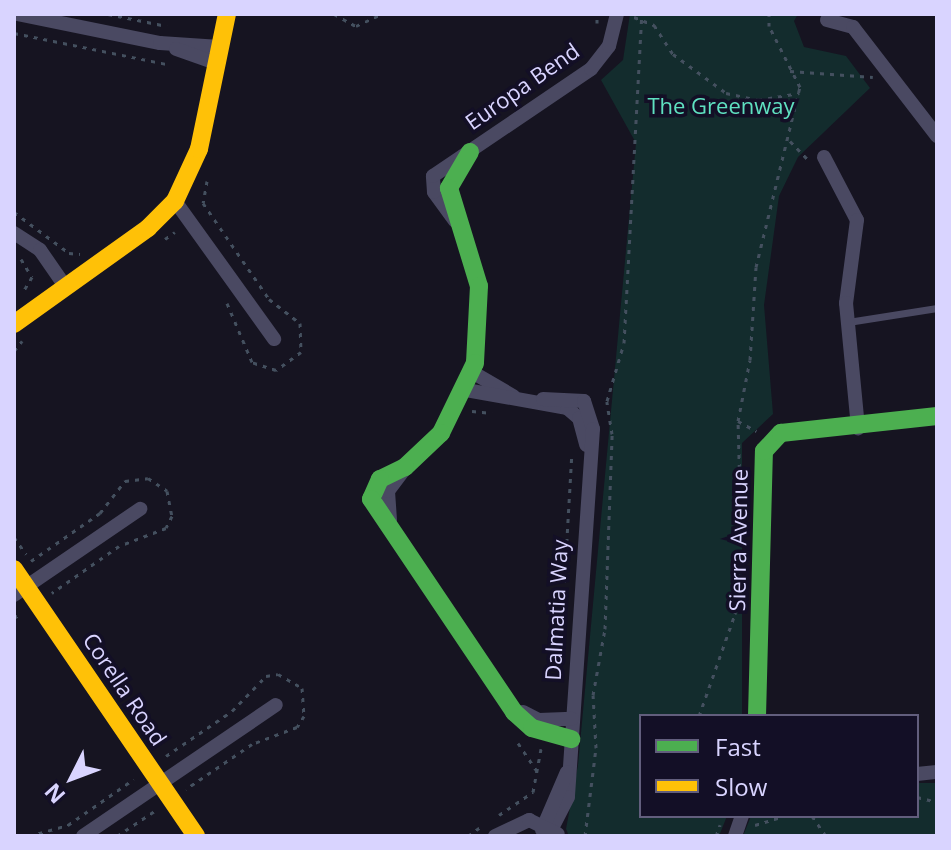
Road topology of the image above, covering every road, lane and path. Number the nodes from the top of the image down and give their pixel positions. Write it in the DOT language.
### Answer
graph roads {
  1 [pos="17,14"];
  2 [pos="108,14"];
  3 [pos="227,14"];
  4 [pos="334,14"];
  5 [pos="382,14"];
  6 [pos="597,14"];
  7 [pos="617,14"];
  8 [pos="651,14"];
  9 [pos="769,14"];
  10 [pos="642,16"];
  11 [pos="827,20"];
  12 [pos="649,22"];
  13 [pos="175,28"];
  14 [pos="596,29"];
  15 [pos="14,33"];
  16 [pos="218,55"];
  17 [pos="182,67"];
  18 [pos="889,70"];
  19 [pos="790,71"];
  20 [pos="799,93"];
  21 [pos="937,136"];
  22 [pos="790,141"];
  23 [pos="470,152"];
  24 [pos="824,157"];
  25 [pos="175,201"];
  26 [pos="14,212"];
  27 [pos="14,233"];
  28 [pos="85,251"];
  29 [pos="14,254"];
  30 [pos="65,286"];
  31 [pos="14,299"];
  32 [pos="937,308"];
  33 [pos="848,322"];
  34 [pos="14,324"];
  35 [pos="274,339"];
  36 [pos="465,389"];
  37 [pos="504,413"];
  38 [pos="937,416"];
  39 [pos="858,428"];
  40 [pos="573,446"];
  41 [pos="140,509"];
  42 [pos="14,537"];
  43 [pos="22,565"];
  44 [pos="20,591"];
  45 [pos="22,613"];
  46 [pos="14,618"];
  47 [pos="560,646"];
  48 [pos="510,702"];
  49 [pos="276,705"];
  50 [pos="700,714"];
  51 [pos="757,714"];
  52 [pos="572,719"];
  53 [pos="545,734"];
  54 [pos="571,739"];
  55 [pos="134,779"];
  56 [pos="160,783"];
  57 [pos="156,810"];
  58 [pos="781,818"];
  59 [pos="813,818"];
  60 [pos="493,819"];
  61 [pos="739,825"];
  62 [pos="481,827"];
  63 [pos="549,831"];
  64 [pos="29,836"];
  65 [pos="83,836"];
  66 [pos="117,836"];
  67 [pos="196,836"];
  68 [pos="468,836"];
  69 [pos="495,836"];
  70 [pos="585,836"];
  71 [pos="826,836"];
  1 -- 16 [label="street"];
  2 -- 13 [label="path"];
  3 -- 16 [label="street"];
  4 -- 5 [label="path"];
  6 -- 14 [label="path"];
  7 -- 23 [label="street, Europa Bend"];
  8 -- 12 [label="path"];
  9 -- 19 [label="path"];
  10 -- 12 [label="path"];
  10 -- 70 [label="path"];
  11 -- 18 [label="street"];
  12 -- 20 [label="path"];
  15 -- 17 [label="path"];
  16 -- 25 [label="street"];
  18 -- 19 [label="path"];
  18 -- 21 [label="street"];
  19 -- 20 [label="path"];
  20 -- 22 [label="path"];
  22 -- 24 [label="path"];
  22 -- 50 [label="path"];
  23 -- 36 [label="street, Europa Bend"];
  24 -- 33 [label="street"];
  25 -- 30 [label="street"];
  25 -- 35 [label="street"];
  26 -- 28 [label="path"];
  27 -- 30 [label="street"];
  29 -- 31 [label="path"];
  30 -- 34 [label="street"];
  32 -- 33 [label="lane"];
  33 -- 39 [label="street"];
  36 -- 37 [label="path"];
  36 -- 48 [label="street"];
  36 -- 52 [label="street, Dalmatia Way"];
  38 -- 39 [label="street, Sierra Avenue"];
  39 -- 51 [label="street, Sierra Avenue"];
  40 -- 47 [label="path"];
  41 -- 44 [label="street"];
  42 -- 43 [label="path"];
  43 -- 44 [label="street, Corella Road"];
  44 -- 56 [label="street, Corella Road"];
  45 -- 46 [label="path"];
  48 -- 52 [label="street"];
  48 -- 53 [label="street"];
  49 -- 56 [label="street"];
  52 -- 54 [label="street, Dalmatia Way"];
  53 -- 54 [label="street"];
  53 -- 60 [label="path"];
  54 -- 63 [label="street, Dalmatia Way"];
  55 -- 64 [label="path"];
  56 -- 65 [label="street"];
  56 -- 67 [label="street, Corella Road"];
  57 -- 66 [label="path"];
  58 -- 61 [label="path"];
  59 -- 71 [label="path"];
  62 -- 68 [label="path"];
  63 -- 69 [label="street"];
}
